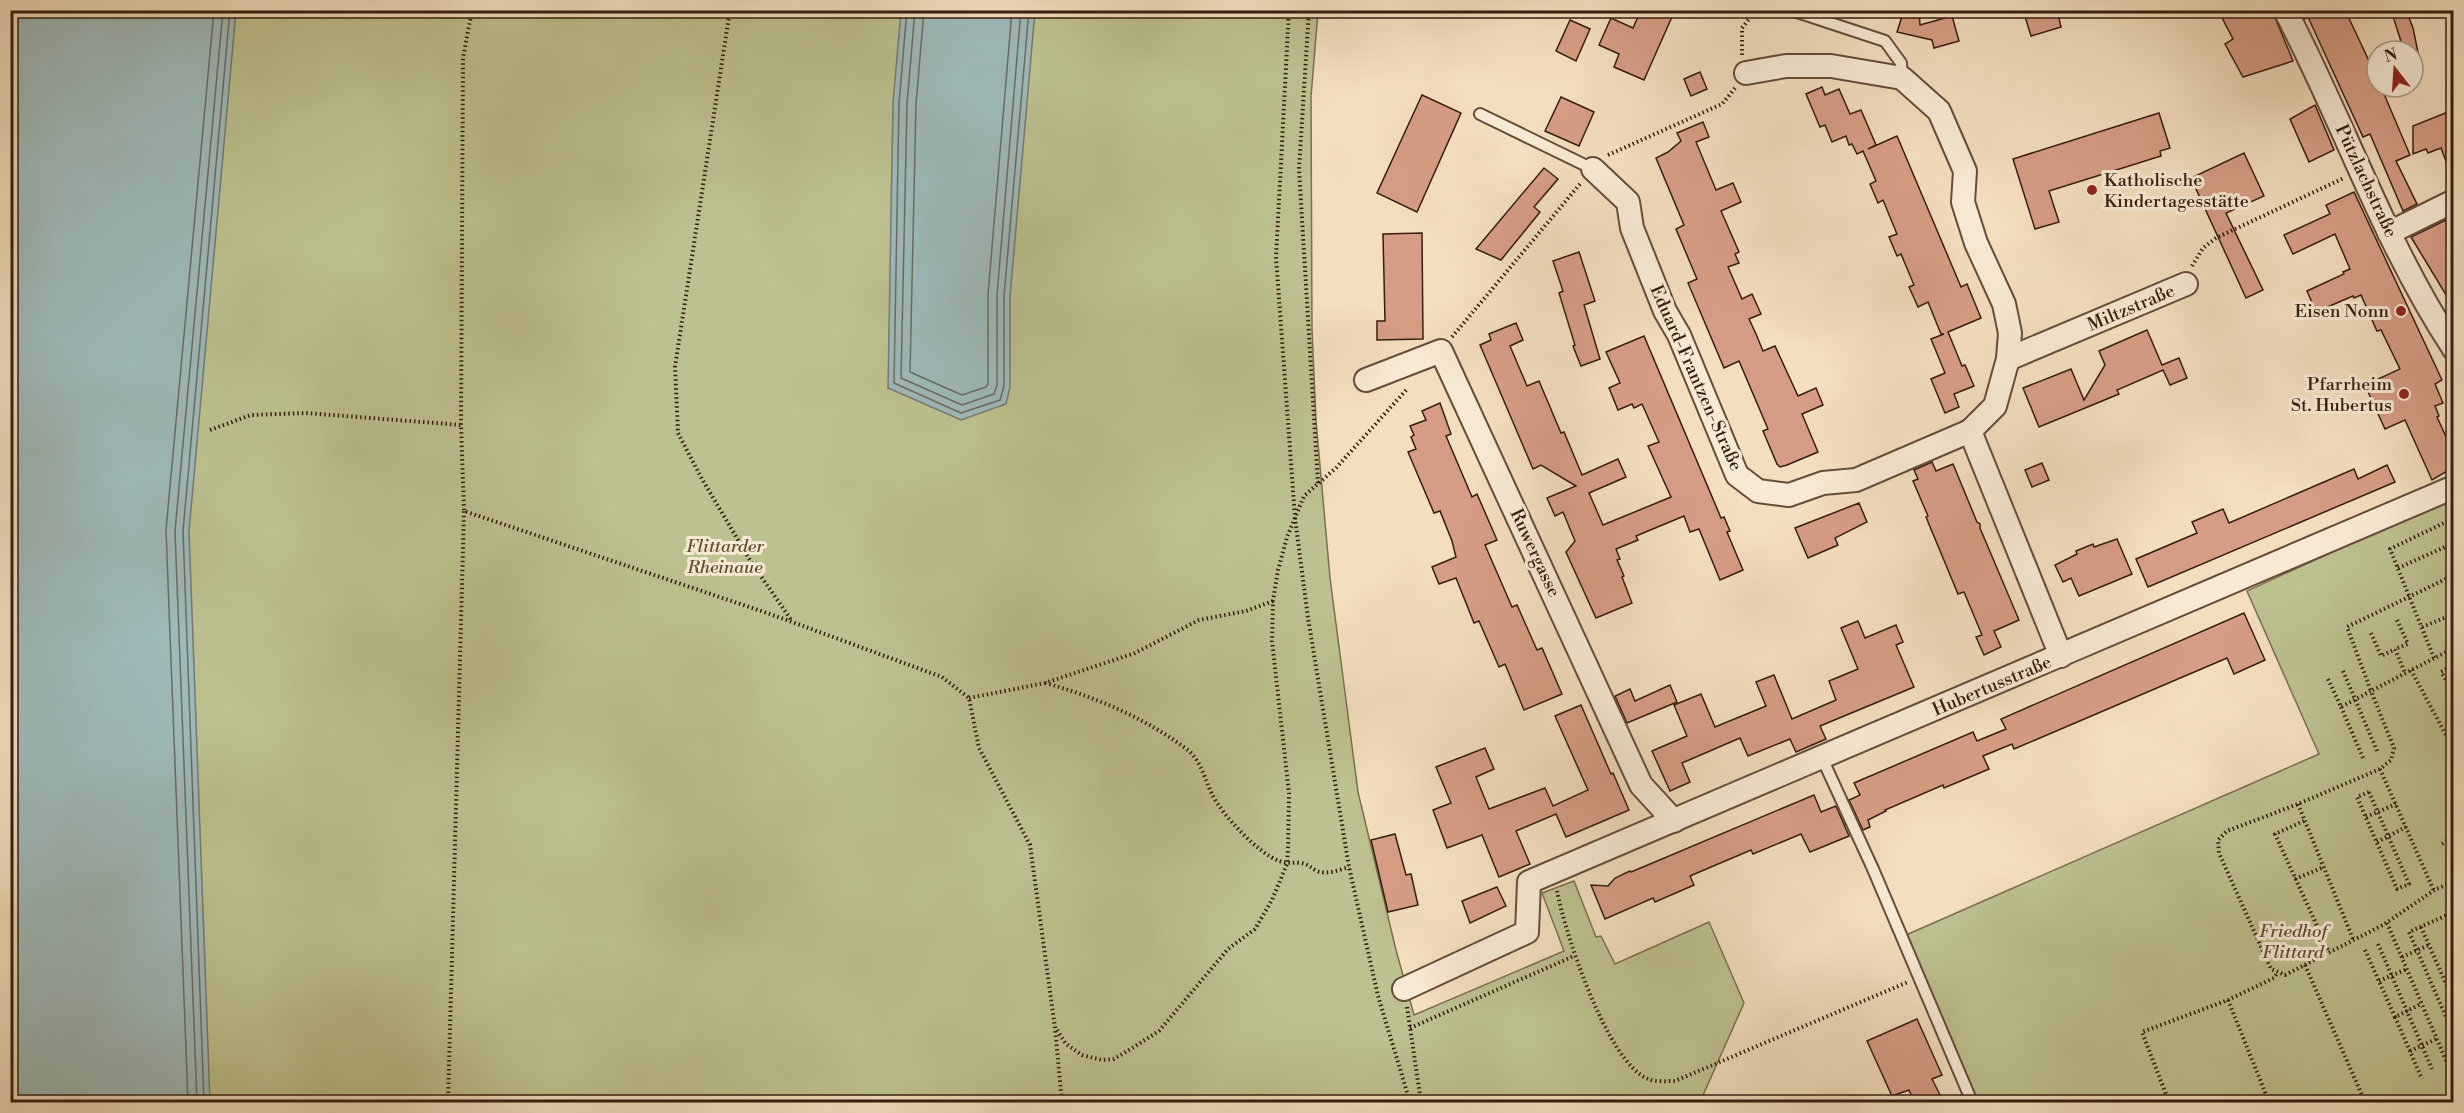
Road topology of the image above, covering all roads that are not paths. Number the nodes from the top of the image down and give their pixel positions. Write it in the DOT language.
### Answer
graph roads {
  1 [pos="1791,10"];
  2 [pos="2285,10"];
  3 [pos="1746,73"];
  4 [pos="1902,78"];
  5 [pos="1480,114"];
  6 [pos="1593,168"];
  7 [pos="2454,201"];
  8 [pos="2389,232"];
  9 [pos="2186,284"];
  10 [pos="2454,349"];
  11 [pos="2008,359"];
  12 [pos="1366,380"];
  13 [pos="1970,431"];
  14 [pos="2454,487"];
  15 [pos="2061,657"];
  16 [pos="1822,758"];
  17 [pos="1674,821"];
  18 [pos="1404,989"];
  19 [pos="1972,1102"];
  1 -- 4 [label="lane"];
  2 -- 8 [label="street, Pützlachstraße"];
  3 -- 4 [label="street"];
  4 -- 11 [label="street"];
  5 -- 6 [label="lane"];
  6 -- 13 [label="street, Eduard-Frantzen-Straße"];
  7 -- 8 [label="street"];
  8 -- 10 [label="street, Pützlachstraße"];
  9 -- 11 [label="street, Miltzstraße"];
  11 -- 13 [label="street"];
  12 -- 17 [label="street, Ruwergasse"];
  13 -- 15 [label="street"];
  14 -- 15 [label="street, Hubertusstraße"];
  15 -- 16 [label="street, Hubertusstraße"];
  16 -- 17 [label="street, Hubertusstraße"];
  16 -- 19 [label="lane"];
  17 -- 18 [label="street, Hubertusstraße"];
}
